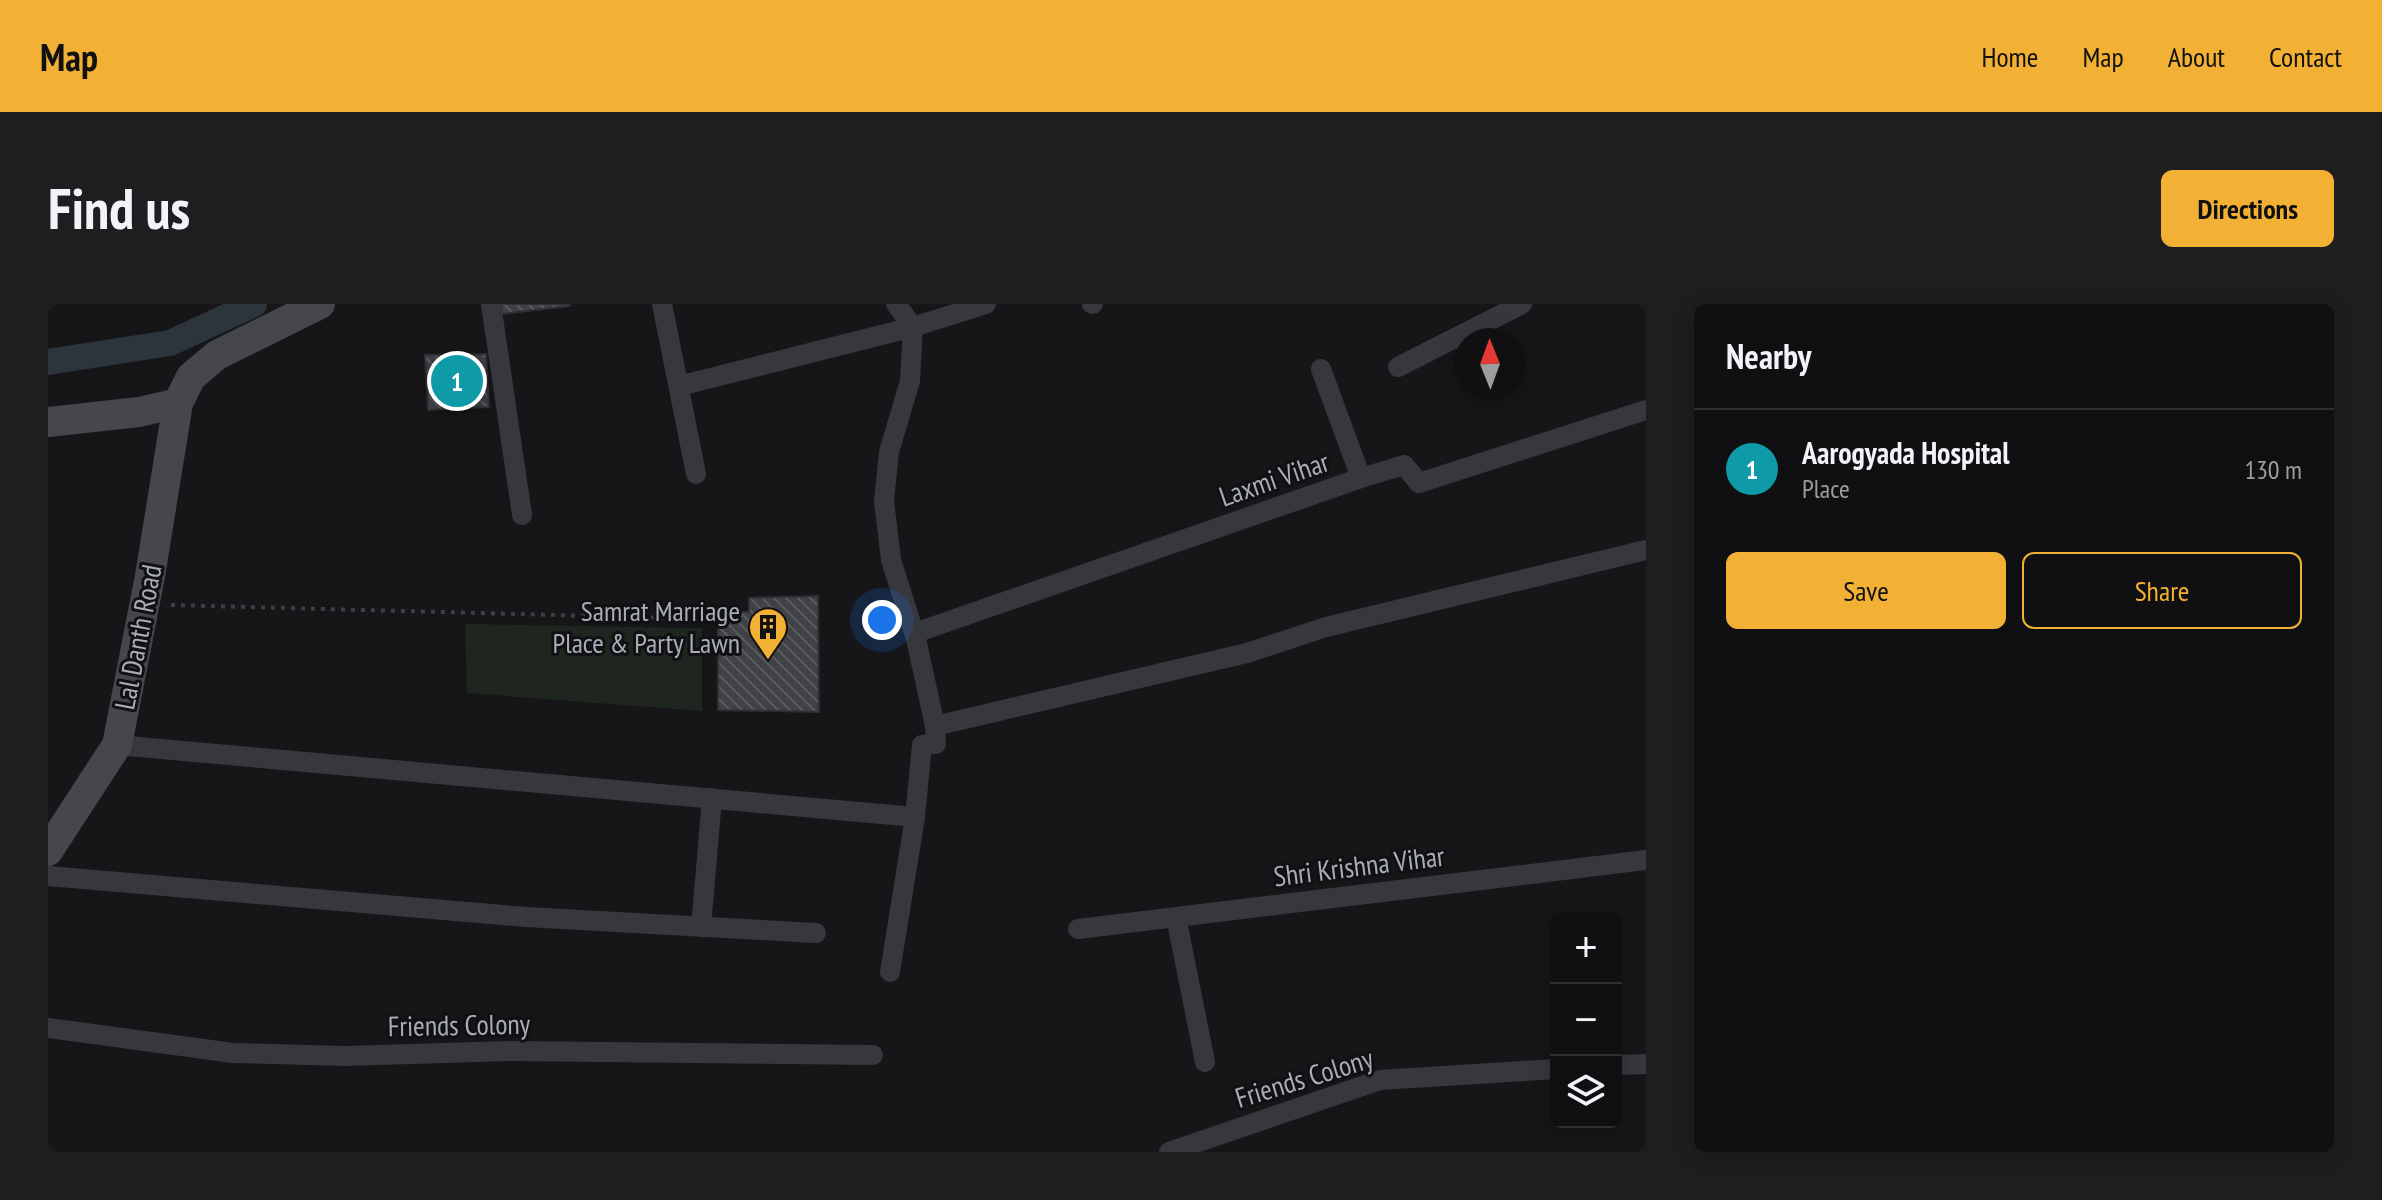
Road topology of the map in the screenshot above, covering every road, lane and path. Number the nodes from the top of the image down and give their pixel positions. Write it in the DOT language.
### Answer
graph roads {
  1 [pos="320,304"];
  2 [pos="491,304"];
  3 [pos="662,304"];
  4 [pos="896,304"];
  5 [pos="986,304"];
  6 [pos="1522,304"];
  7 [pos="913,327"];
  8 [pos="1398,367"];
  9 [pos="1321,369"];
  10 [pos="679,386"];
  11 [pos="178,403"];
  12 [pos="1646,410"];
  13 [pos="48,422"];
  14 [pos="696,474"];
  15 [pos="1361,478"];
  16 [pos="522,515"];
  17 [pos="1646,550"];
  18 [pos="145,604"];
  19 [pos="710,619"];
  20 [pos="915,633"];
  21 [pos="935,726"];
  22 [pos="117,745"];
  23 [pos="712,798"];
  24 [pos="915,817"];
  25 [pos="48,851"];
  26 [pos="1646,860"];
  27 [pos="48,876"];
  28 [pos="1176,917"];
  29 [pos="701,927"];
  30 [pos="1078,929"];
  31 [pos="816,933"];
  32 [pos="890,972"];
  33 [pos="48,1028"];
  34 [pos="873,1055"];
  35 [pos="1205,1062"];
  36 [pos="1646,1064"];
  37 [pos="1622,1065"];
  38 [pos="1550,1069"];
  39 [pos="1169,1152"];
  1 -- 11 [label="street"];
  2 -- 16 [label="street"];
  3 -- 10 [label="street"];
  4 -- 7 [label="street"];
  5 -- 7 [label="street"];
  6 -- 8 [label="street"];
  7 -- 10 [label="street"];
  7 -- 20 [label="street"];
  9 -- 15 [label="street"];
  10 -- 14 [label="street"];
  11 -- 13 [label="street"];
  11 -- 18 [label="street, Lal Danth Road"];
  12 -- 15 [label="street, Laxmi Vihar"];
  15 -- 20 [label="street, Laxmi Vihar"];
  17 -- 21 [label="street"];
  18 -- 19 [label="path"];
  18 -- 22 [label="street, Lal Danth Road"];
  20 -- 21 [label="street"];
  21 -- 24 [label="street"];
  22 -- 23 [label="street"];
  22 -- 25 [label="street, Lal Danth Road"];
  23 -- 24 [label="street"];
  23 -- 29 [label="street"];
  24 -- 32 [label="street"];
  26 -- 28 [label="street, Shri Krishna Vihar"];
  27 -- 29 [label="street"];
  28 -- 30 [label="street, Shri Krishna Vihar"];
  28 -- 35 [label="street"];
  29 -- 31 [label="street"];
  33 -- 34 [label="street, Friends Colony"];
  36 -- 37 [label="street"];
  38 -- 39 [label="street, Friends Colony"];
}
